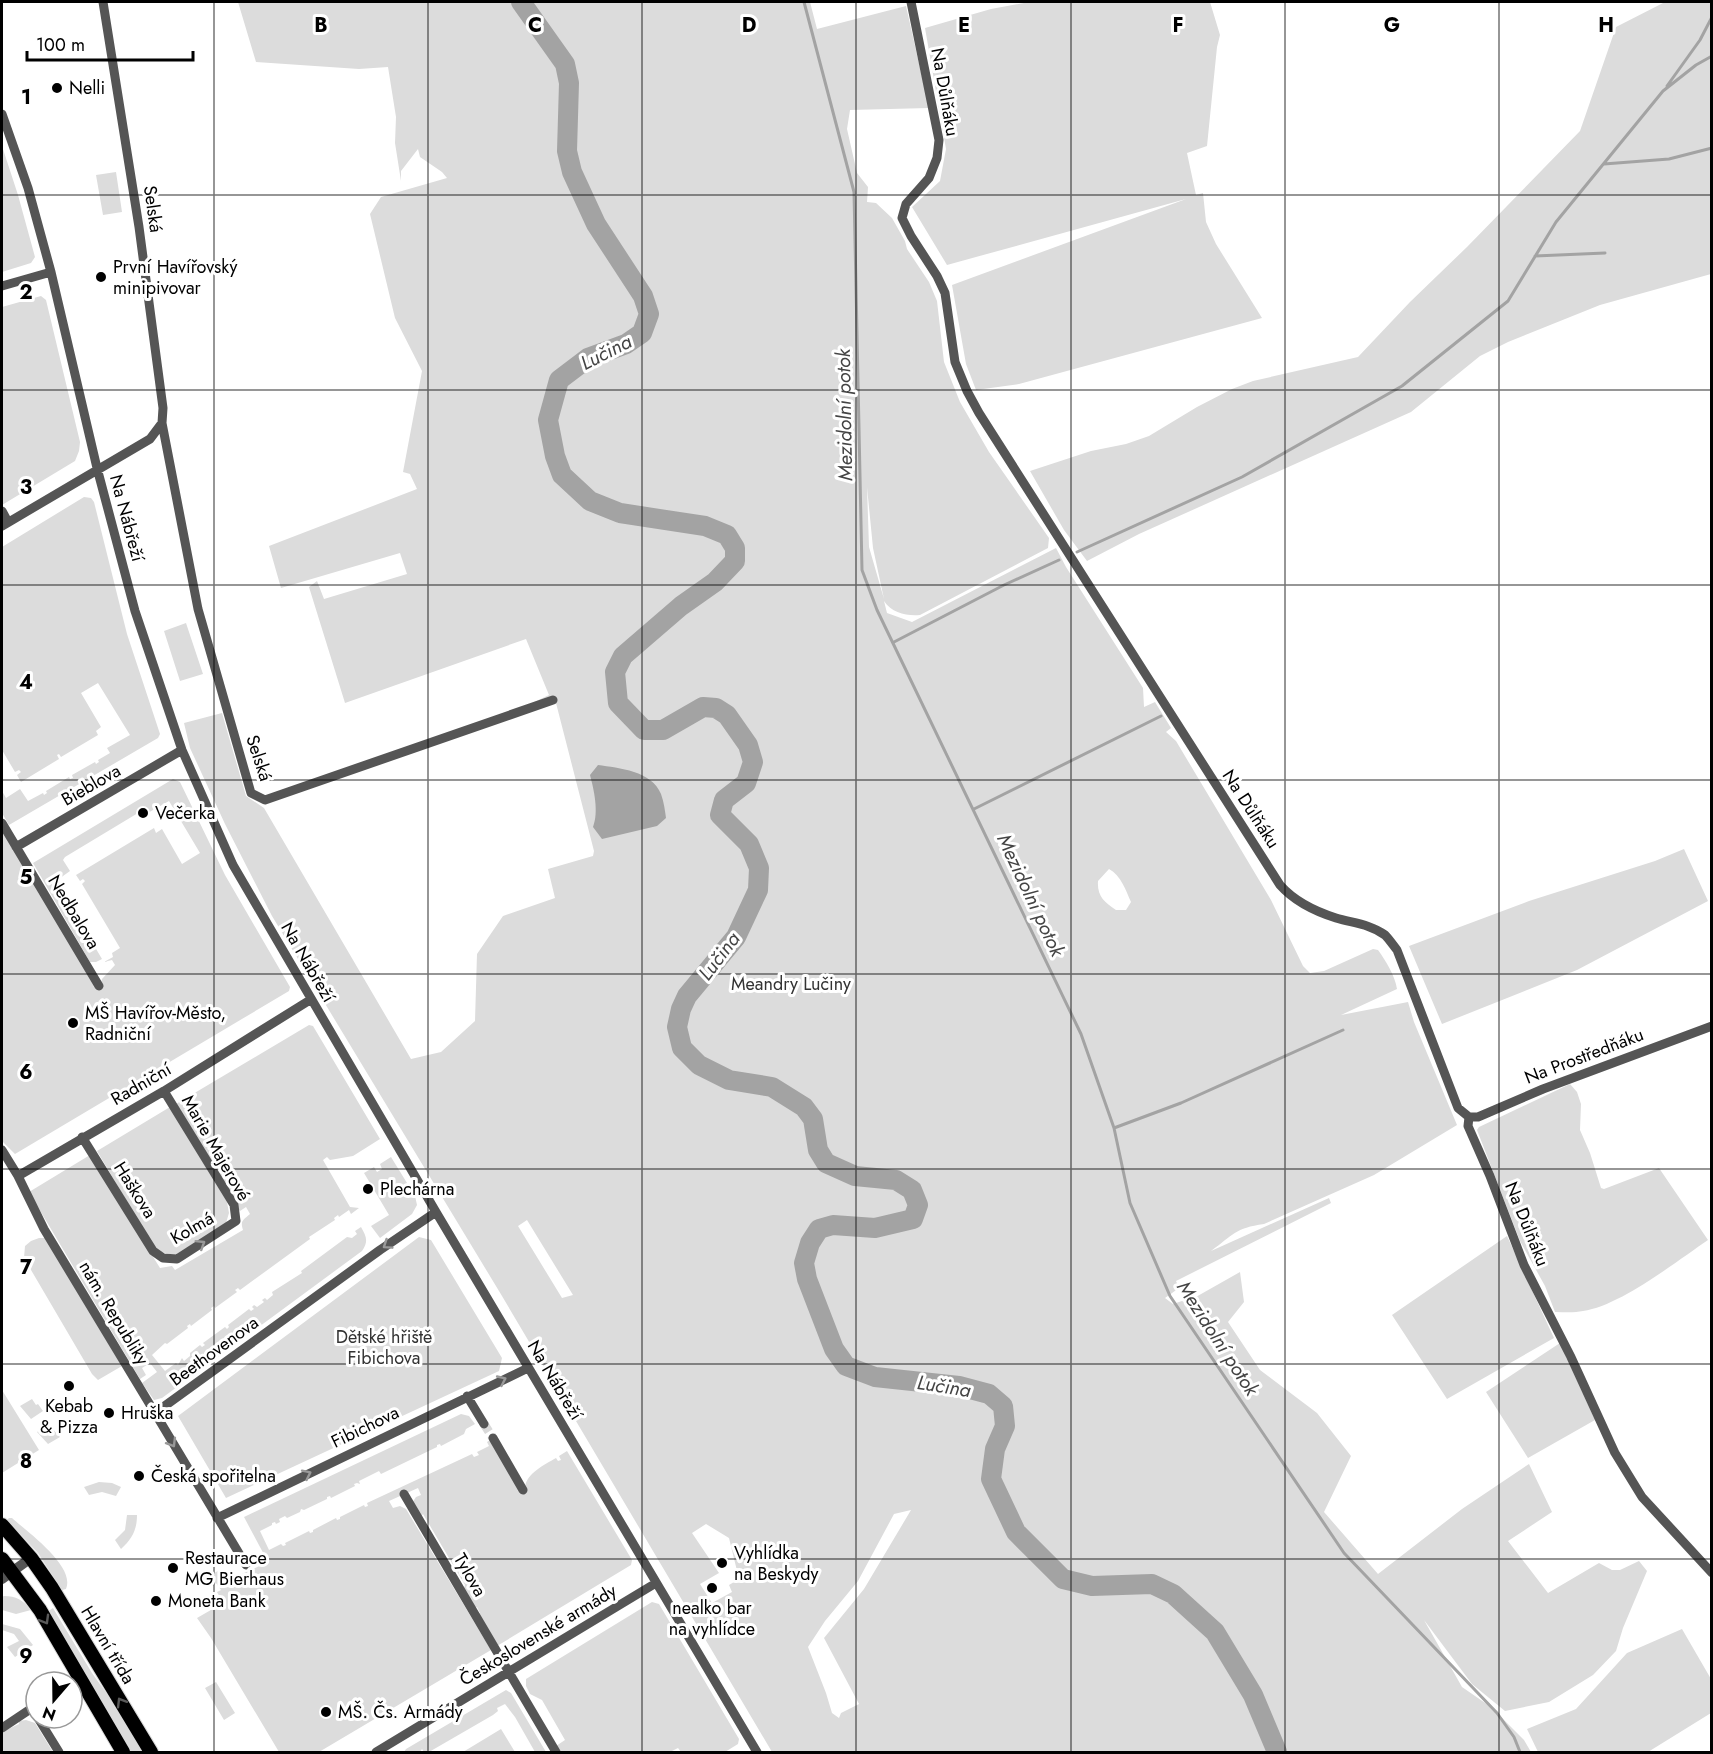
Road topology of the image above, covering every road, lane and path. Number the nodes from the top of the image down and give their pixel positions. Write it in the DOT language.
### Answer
graph roads {
  1 [pos="103,2"];
  2 [pos="911,2"];
  3 [pos="2,114"];
  4 [pos="51,272"];
  5 [pos="2,286"];
  6 [pos="162,423"];
  7 [pos="97,468"];
  8 [pos="2,511"];
  9 [pos="5,524"];
  10 [pos="553,700"];
  11 [pos="182,750"];
  12 [pos="2,823"];
  13 [pos="16,847"];
  14 [pos="99,986"];
  15 [pos="310,1000"];
  16 [pos="1712,1026"];
  17 [pos="164,1092"];
  18 [pos="1469,1117"];
  19 [pos="82,1137"];
  20 [pos="2,1150"];
  21 [pos="18,1176"];
  22 [pos="436,1212"];
  23 [pos="236,1221"];
  24 [pos="163,1258"];
  25 [pos="528,1368"];
  26 [pos="467,1396"];
  27 [pos="155,1413"];
  28 [pos="484,1424"];
  29 [pos="493,1438"];
  30 [pos="523,1490"];
  31 [pos="404,1494"];
  32 [pos="217,1518"];
  33 [pos="2,1525"];
  34 [pos="2,1558"];
  35 [pos="31,1558"];
  36 [pos="246,1565"];
  37 [pos="1712,1574"];
  38 [pos="7,1575"];
  39 [pos="656,1583"];
  40 [pos="507,1673"];
  41 [pos="24,1713"];
  42 [pos="2,1725"];
  43 [pos="45,1730"];
  44 [pos="390,1749"];
  45 [pos="756,1750"];
  46 [pos="58,1752"];
  47 [pos="123,1752"];
  48 [pos="151,1752"];
  49 [pos="376,1752"];
  50 [pos="556,1752"];
  51 [pos="744,1752"];
  1 -- 6 [label="street, Selská"];
  2 -- 18 [label="street, Na Důlňáku"];
  3 -- 4 [label="street, Na Nábřeží"];
  4 -- 5 [label="street"];
  4 -- 7 [label="street, Na Nábřeží"];
  6 -- 7 [label="street"];
  6 -- 10 [label="street, Selská"];
  7 -- 9 [label="street"];
  7 -- 11 [label="street, Na Nábřeží"];
  8 -- 9 [label="street"];
  11 -- 13 [label="street, Bieblova"];
  11 -- 15 [label="street, Na Nábřeží"];
  12 -- 13 [label="street, Nedbalova"];
  13 -- 14 [label="street, Nedbalova"];
  15 -- 17 [label="street, Radniční"];
  15 -- 22 [label="street, Na Nábřeží"];
  16 -- 18 [label="street, Na Prostředňáku"];
  17 -- 19 [label="street, Radniční"];
  17 -- 23 [label="street, Marie Majerové"];
  18 -- 37 [label="street, Na Důlňáku"];
  19 -- 21 [label="street, Radniční"];
  19 -- 24 [label="street, Haškova"];
  20 -- 21 [label="street, nám. Republiky"];
  21 -- 27 [label="street, nám. Republiky"];
  22 -- 25 [label="street, Na Nábřeží"];
  22 -- 27 [label="street, Beethovenova, one-way"];
  24 -- 23 [label="street, Kolmá, one-way"];
  26 -- 25 [label="street, Fibichova, one-way"];
  25 -- 39 [label="street, Na Nábřeží"];
  26 -- 28 [label="street"];
  32 -- 26 [label="street, Fibichova, one-way"];
  27 -- 32 [label="street, one-way"];
  29 -- 30 [label="street"];
  31 -- 40 [label="street, Tylova"];
  32 -- 36 [label="street"];
  33 -- 35 [label="main road, Hlavní třída"];
  34 -- 38 [label="main road"];
  35 -- 38 [label="street"];
  48 -- 35 [label="main road, Hlavní třída, one-way"];
  38 -- 47 [label="main road, one-way"];
  39 -- 40 [label="street, Československé armády"];
  39 -- 45 [label="street, Na Nábřeží"];
  40 -- 44 [label="street, Československé armády"];
  40 -- 50 [label="street, Tylova"];
  41 -- 42 [label="street"];
  43 -- 46 [label="street"];
  44 -- 49 [label="street, Československé armády"];
  45 -- 51 [label="street"];
}
